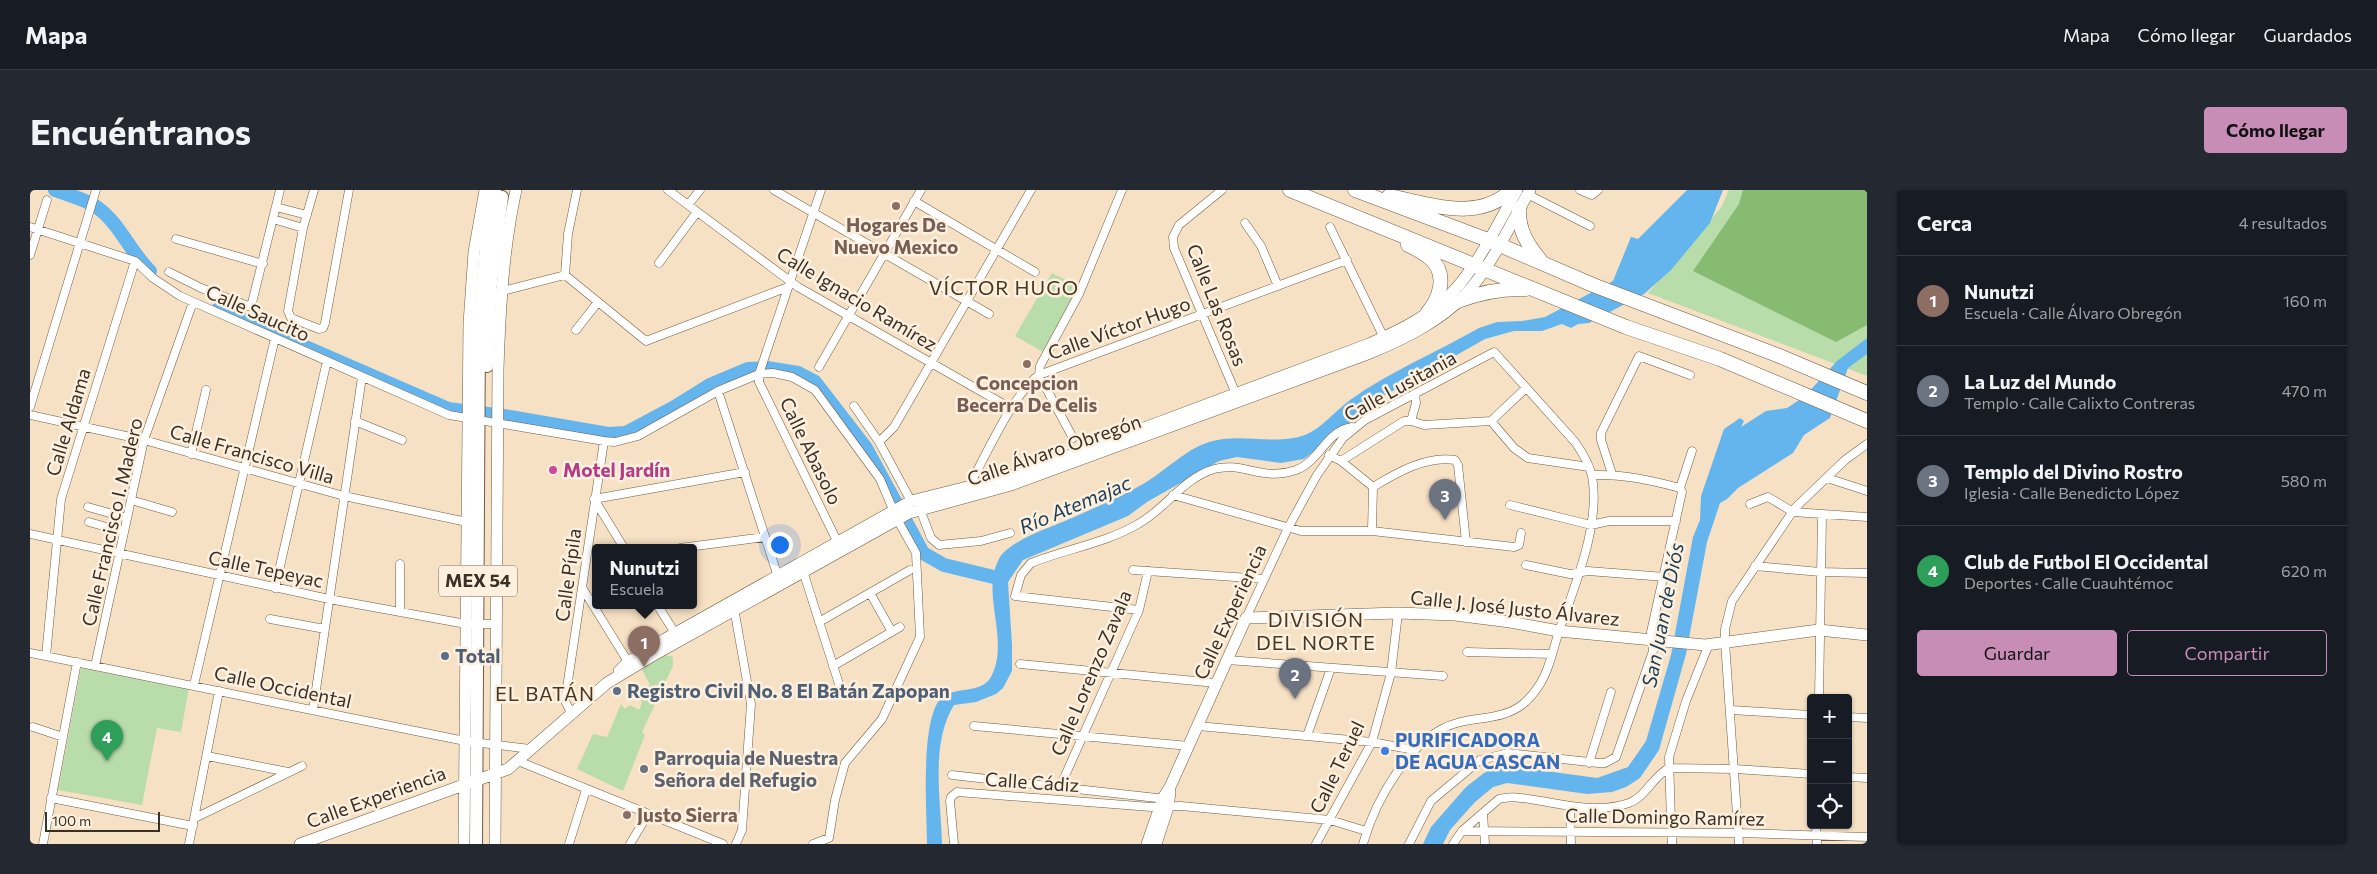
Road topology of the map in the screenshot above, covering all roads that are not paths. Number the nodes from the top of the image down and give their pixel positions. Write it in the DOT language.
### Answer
graph roads {
  1 [pos="280,190"];
  2 [pos="314,190"];
  3 [pos="349,190"];
  4 [pos="485,190"];
  5 [pos="495,190"];
  6 [pos="504,190"];
  7 [pos="516,190"];
  8 [pos="577,190"];
  9 [pos="668,190"];
  10 [pos="700,190"];
  11 [pos="774,190"];
  12 [pos="820,190"];
  13 [pos="921,190"];
  14 [pos="1031,190"];
  15 [pos="1122,190"];
  16 [pos="1222,190"];
  17 [pos="1290,190"];
  18 [pos="1512,190"];
  19 [pos="1580,190"];
  20 [pos="1598,190"];
  21 [pos="1525,191"];
  22 [pos="1360,192"];
  23 [pos="95,194"];
  24 [pos="47,200"];
  25 [pos="914,201"];
  26 [pos="688,205"];
  27 [pos="276,208"];
  28 [pos="1519,208"];
  29 [pos="697,212"];
  30 [pos="813,213"];
  31 [pos="306,214"];
  32 [pos="1364,218"];
  33 [pos="273,219"];
  34 [pos="1245,222"];
  35 [pos="1590,226"];
  36 [pos="1330,227"];
  37 [pos="34,228"];
  38 [pos="303,228"];
  39 [pos="176,239"];
  40 [pos="1494,242"];
  41 [pos="81,243"];
  42 [pos="998,250"];
  43 [pos="884,253"];
  44 [pos="30,255"];
  45 [pos="1347,260"];
  46 [pos="135,261"];
  47 [pos="659,263"];
  48 [pos="262,264"];
  49 [pos="1543,264"];
  50 [pos="1478,266"];
  51 [pos="168,272"];
  52 [pos="1035,272"];
  53 [pos="565,275"];
  54 [pos="789,284"];
  55 [pos="1278,286"];
  56 [pos="1540,291"];
  57 [pos="485,295"];
  58 [pos="968,301"];
  59 [pos="1458,301"];
  60 [pos="193,302"];
  61 [pos="598,302"];
  62 [pos="1428,312"];
  63 [pos="989,314"];
  64 [pos="1202,315"];
  65 [pos="849,316"];
  66 [pos="576,330"];
  67 [pos="275,338"];
  68 [pos="1386,342"];
  69 [pos="327,361"];
  70 [pos="931,364"];
  71 [pos="819,366"];
  72 [pos="759,373"];
  73 [pos="1039,375"];
  74 [pos="1690,375"];
  75 [pos="362,377"];
  76 [pos="1526,388"];
  77 [pos="206,390"];
  78 [pos="718,391"];
  79 [pos="1867,392"];
  80 [pos="1236,394"];
  81 [pos="1415,394"];
  82 [pos="854,406"];
  83 [pos="30,407"];
  84 [pos="1012,410"];
  85 [pos="30,415"];
  86 [pos="1862,419"];
  87 [pos="355,421"];
  88 [pos="483,421"];
  89 [pos="1411,421"];
  90 [pos="1491,421"];
  91 [pos="83,427"];
  92 [pos="1355,427"];
  93 [pos="1073,438"];
  94 [pos="144,440"];
  95 [pos="402,440"];
  96 [pos="604,441"];
  97 [pos="879,442"];
  98 [pos="1867,444"];
  99 [pos="1692,451"];
  100 [pos="191,454"];
  101 [pos="1329,455"];
  102 [pos="1341,461"];
  103 [pos="245,469"];
  104 [pos="1590,471"];
  105 [pos="744,472"];
  106 [pos="1612,474"];
  107 [pos="1826,478"];
  108 [pos="299,484"];
  109 [pos="969,486"];
  110 [pos="1372,487"];
  111 [pos="1680,488"];
  112 [pos="1867,491"];
  113 [pos="1173,494"];
  114 [pos="344,496"];
  115 [pos="594,499"];
  116 [pos="962,499"];
  117 [pos="131,500"];
  118 [pos="1750,504"];
  119 [pos="913,506"];
  120 [pos="1510,506"];
  121 [pos="88,507"];
  122 [pos="172,512"];
  123 [pos="1793,512"];
  124 [pos="896,514"];
  125 [pos="1822,515"];
  126 [pos="1867,517"];
  127 [pos="127,518"];
  128 [pos="1676,521"];
  129 [pos="88,522"];
  130 [pos="467,522"];
  131 [pos="1591,525"];
  132 [pos="1288,528"];
  133 [pos="1372,531"];
  134 [pos="124,532"];
  135 [pos="1520,533"];
  136 [pos="30,534"];
  137 [pos="1010,534"];
  138 [pos="765,537"];
  139 [pos="56,540"];
  140 [pos="837,542"];
  141 [pos="1466,542"];
  142 [pos="622,544"];
  143 [pos="697,546"];
  144 [pos="120,554"];
  145 [pos="400,564"];
  146 [pos="1526,564"];
  147 [pos="1756,566"];
  148 [pos="910,570"];
  149 [pos="1133,570"];
  150 [pos="1148,571"];
  151 [pos="803,572"];
  152 [pos="1580,572"];
  153 [pos="1820,572"];
  154 [pos="1867,573"];
  155 [pos="220,576"];
  156 [pos="1665,577"];
  157 [pos="1264,579"];
  158 [pos="779,580"];
  159 [pos="275,588"];
  160 [pos="583,589"];
  161 [pos="870,593"];
  162 [pos="329,599"];
  163 [pos="592,604"];
  164 [pos="733,606"];
  165 [pos="595,609"];
  166 [pos="660,609"];
  167 [pos="1139,610"];
  168 [pos="400,612"];
  169 [pos="1398,613"];
  170 [pos="270,618"];
  171 [pos="1246,618"];
  172 [pos="819,622"];
  173 [pos="481,624"];
  174 [pos="900,627"];
  175 [pos="325,629"];
  176 [pos="1819,630"];
  177 [pos="892,632"];
  178 [pos="1559,632"];
  179 [pos="675,633"];
  180 [pos="1867,635"];
  181 [pos="1656,640"];
  182 [pos="1725,642"];
  183 [pos="1707,645"];
  184 [pos="1467,652"];
  185 [pos="30,653"];
  186 [pos="1552,654"];
  187 [pos="46,656"];
  188 [pos="1227,660"];
  189 [pos="78,662"];
  190 [pos="1020,664"];
  191 [pos="630,665"];
  192 [pos="96,666"];
  193 [pos="833,666"];
  194 [pos="1331,668"];
  195 [pos="1111,673"];
  196 [pos="1391,673"];
  197 [pos="1443,676"];
  198 [pos="1216,683"];
  199 [pos="838,684"];
  200 [pos="194,686"];
  201 [pos="219,690"];
  202 [pos="1611,692"];
  203 [pos="1819,694"];
  204 [pos="313,710"];
  205 [pos="1731,710"];
  206 [pos="571,713"];
  207 [pos="1807,715"];
  208 [pos="1852,717"];
  209 [pos="1867,718"];
  210 [pos="33,726"];
  211 [pos="974,726"];
  212 [pos="1198,726"];
  213 [pos="1083,736"];
  214 [pos="1307,736"];
  215 [pos="63,737"];
  216 [pos="1372,742"];
  217 [pos="480,743"];
  218 [pos="1189,746"];
  219 [pos="530,749"];
  220 [pos="1414,750"];
  221 [pos="207,756"];
  222 [pos="518,761"];
  223 [pos="1589,762"];
  224 [pos="302,766"];
  225 [pos="1669,768"];
  226 [pos="1735,769"];
  227 [pos="288,772"];
  228 [pos="1807,774"];
  229 [pos="952,775"];
  230 [pos="1852,776"];
  231 [pos="1867,778"];
  232 [pos="480,779"];
  233 [pos="1060,787"];
  234 [pos="586,790"];
  235 [pos="442,792"];
  236 [pos="52,798"];
  237 [pos="1165,803"];
  238 [pos="464,805"];
  239 [pos="1570,806"];
  240 [pos="1483,813"];
  241 [pos="648,814"];
  242 [pos="195,818"];
  243 [pos="1330,820"];
  244 [pos="1672,822"];
  245 [pos="193,826"];
  246 [pos="1816,829"];
  247 [pos="1366,831"];
  248 [pos="1462,831"];
  249 [pos="1484,832"];
  250 [pos="1571,832"];
  251 [pos="1672,833"];
  252 [pos="1739,833"];
  253 [pos="1816,835"];
  254 [pos="1867,837"];
  255 [pos="43,844"];
  256 [pos="189,844"];
  257 [pos="300,844"];
  258 [pos="464,844"];
  259 [pos="476,844"];
  260 [pos="484,844"];
  261 [pos="495,844"];
  262 [pos="569,844"];
  263 [pos="630,844"];
  264 [pos="723,844"];
  265 [pos="736,844"];
  266 [pos="813,844"];
  267 [pos="954,844"];
  268 [pos="1147,844"];
  269 [pos="1156,844"];
  270 [pos="1316,844"];
  271 [pos="1362,844"];
  272 [pos="1409,844"];
  273 [pos="1453,844"];
  274 [pos="1485,844"];
  275 [pos="1571,844"];
  276 [pos="1672,844"];
  277 [pos="1739,844"];
  278 [pos="1817,844"];
  1 -- 27 [label="street"];
  2 -- 31 [label="street"];
  3 -- 38 [label="street"];
  4 -- 57 [label="street"];
  5 -- 57 [label="main road, MEX 54"];
  6 -- 57 [label="main road, MEX 54"];
  7 -- 57 [label="street"];
  8 -- 53 [label="street"];
  9 -- 26 [label="street, Calle Ignacio Ramírez"];
  10 -- 26 [label="street"];
  11 -- 30 [label="street"];
  12 -- 30 [label="street"];
  13 -- 25 [label="street"];
  14 -- 42 [label="street"];
  15 -- 73 [label="street"];
  16 -- 64 [label="street, Calle Las Rosas"];
  17 -- 32 [label="highway"];
  18 -- 22 [label="highway"];
  19 -- 20 [label="street"];
  21 -- 28 [label="street"];
  21 -- 35 [label="street"];
  21 -- 40 [label="street"];
  22 -- 40 [label="highway"];
  23 -- 41 [label="street"];
  24 -- 37 [label="street"];
  25 -- 42 [label="street"];
  25 -- 43 [label="street"];
  26 -- 29 [label="street, Calle Ignacio Ramírez"];
  27 -- 31 [label="street"];
  27 -- 33 [label="street"];
  28 -- 40 [label="street"];
  28 -- 49 [label="highway"];
  29 -- 47 [label="street"];
  29 -- 54 [label="street, Calle Ignacio Ramírez"];
  30 -- 43 [label="street"];
  30 -- 54 [label="street"];
  31 -- 38 [label="street"];
  32 -- 50 [label="highway"];
  32 -- 62 [label="highway"];
  33 -- 38 [label="street"];
  33 -- 48 [label="street"];
  34 -- 55 [label="street"];
  36 -- 45 [label="street"];
  37 -- 41 [label="street, Calle Saucito"];
  37 -- 44 [label="street"];
  39 -- 48 [label="street"];
  40 -- 49 [label="highway"];
  40 -- 50 [label="street, Calle Álvaro Obregón"];
  41 -- 46 [label="street, Calle Saucito"];
  41 -- 83 [label="street"];
  42 -- 52 [label="street"];
  42 -- 58 [label="street"];
  43 -- 58 [label="street"];
  43 -- 65 [label="street"];
  45 -- 55 [label="street, Calle Víctor Hugo"];
  45 -- 68 [label="street"];
  46 -- 60 [label="street, Calle Saucito"];
  46 -- 91 [label="street, Calle Aldama"];
  48 -- 51 [label="street"];
  49 -- 79 [label="highway"];
  50 -- 56 [label="highway"];
  50 -- 59 [label="street, Calle Álvaro Obregón"];
  50 -- 62 [label="street, Calle Álvaro Obregón"];
  53 -- 57 [label="street"];
  53 -- 61 [label="street"];
  54 -- 61 [label="street"];
  54 -- 65 [label="street, Calle Ignacio Ramírez"];
  54 -- 72 [label="street"];
  55 -- 64 [label="street, Calle Víctor Hugo"];
  56 -- 59 [label="highway"];
  56 -- 86 [label="highway"];
  57 -- 88 [label="main road, MEX 54"];
  57 -- 88 [label="main road, MEX 54"];
  58 -- 63 [label="street"];
  58 -- 70 [label="street"];
  59 -- 68 [label="street, Calle Álvaro Obregón"];
  60 -- 67 [label="street, Calle Saucito"];
  60 -- 94 [label="street, Calle Francisco I. Madero"];
  61 -- 66 [label="street"];
  62 -- 68 [label="street, Calle Álvaro Obregón"];
  64 -- 73 [label="street, Calle Víctor Hugo"];
  64 -- 80 [label="street, Calle Las Rosas"];
  65 -- 70 [label="street, Calle Ignacio Ramírez"];
  65 -- 71 [label="street"];
  67 -- 69 [label="street, Calle Saucito"];
  67 -- 103 [label="street"];
  68 -- 80 [label="street, Calle Álvaro Obregón"];
  68 -- 116 [label="street, Calle Álvaro Obregón"];
  69 -- 75 [label="street, Calle Saucito"];
  69 -- 108 [label="street"];
  70 -- 84 [label="street, Calle Ignacio Ramírez"];
  70 -- 97 [label="street"];
  72 -- 78 [label="street, Calle Saucito"];
  72 -- 124 [label="street"];
  72 -- 140 [label="street, Calle Abasolo"];
  73 -- 84 [label="street, Calle Víctor Hugo"];
  73 -- 93 [label="street"];
  74 -- 106 [label="street"];
  75 -- 87 [label="street"];
  75 -- 88 [label="street, Calle Saucito"];
  76 -- 81 [label="street, Calle Lusitania"];
  76 -- 90 [label="street"];
  76 -- 104 [label="street"];
  77 -- 100 [label="street"];
  78 -- 96 [label="street, Calle Saucito"];
  78 -- 105 [label="street"];
  80 -- 109 [label="street, Calle Álvaro Obregón"];
  81 -- 89 [label="street"];
  81 -- 92 [label="street, Calle Lusitania"];
  82 -- 97 [label="street"];
  84 -- 109 [label="street, Calle Víctor Hugo"];
  85 -- 91 [label="street, Calle Francisco Villa"];
  87 -- 95 [label="street"];
  87 -- 114 [label="street"];
  88 -- 96 [label="street, Calle Saucito"];
  88 -- 130 [label="street"];
  88 -- 173 [label="main road, MEX 54"];
  89 -- 90 [label="street"];
  89 -- 102 [label="street"];
  90 -- 104 [label="street"];
  91 -- 94 [label="street, Calle Francisco Villa"];
  91 -- 139 [label="street, Calle Aldama"];
  92 -- 101 [label="street, Calle Lusitania"];
  92 -- 113 [label="street"];
  94 -- 100 [label="street, Calle Francisco Villa"];
  94 -- 117 [label="street, Calle Francisco I. Madero"];
  96 -- 115 [label="street, Calle Pípila"];
  97 -- 119 [label="street"];
  98 -- 107 [label="street"];
  99 -- 111 [label="street"];
  100 -- 103 [label="street, Calle Francisco Villa"];
  101 -- 102 [label="street"];
  101 -- 132 [label="street, Calle Experiencia"];
  102 -- 110 [label="street"];
  103 -- 108 [label="street, Calle Francisco Villa"];
  103 -- 155 [label="street"];
  104 -- 106 [label="street"];
  104 -- 131 [label="street"];
  105 -- 115 [label="street"];
  105 -- 138 [label="street"];
  106 -- 111 [label="street"];
  107 -- 112 [label="street"];
  107 -- 123 [label="street"];
  108 -- 114 [label="street, Calle Francisco Villa"];
  108 -- 159 [label="street"];
  109 -- 116 [label="street, Calle Víctor Hugo"];
  109 -- 119 [label="street, Calle Álvaro Obregón"];
  110 -- 133 [label="street"];
  110 -- 141 [label="street"];
  111 -- 128 [label="street"];
  113 -- 132 [label="street"];
  113 -- 167 [label="street"];
  114 -- 130 [label="street, Calle Francisco Villa"];
  114 -- 162 [label="street"];
  115 -- 142 [label="street"];
  115 -- 160 [label="street, Calle Pípila"];
  116 -- 119 [label="street, Calle Álvaro Obregón"];
  117 -- 122 [label="street"];
  117 -- 127 [label="street, Calle Francisco I. Madero"];
  118 -- 123 [label="street"];
  119 -- 124 [label="street, Calle Álvaro Obregón"];
  119 -- 137 [label="street"];
  120 -- 131 [label="street"];
  121 -- 127 [label="street"];
  123 -- 125 [label="street"];
  123 -- 147 [label="street"];
  124 -- 140 [label="street, Calle Álvaro Obregón"];
  124 -- 151 [label="street, Calle Álvaro Obregón"];
  124 -- 266 [label="street"];
  125 -- 126 [label="street"];
  125 -- 153 [label="street"];
  127 -- 134 [label="street, Calle Francisco I. Madero"];
  128 -- 131 [label="street"];
  128 -- 156 [label="street"];
  129 -- 134 [label="street"];
  130 -- 173 [label="street"];
  131 -- 152 [label="street"];
  132 -- 133 [label="street"];
  132 -- 157 [label="street, Calle Experiencia"];
  133 -- 141 [label="street"];
  134 -- 144 [label="street, Calle Francisco I. Madero"];
  135 -- 141 [label="street"];
  136 -- 139 [label="street, Calle Tepeyac"];
  138 -- 143 [label="street"];
  138 -- 158 [label="street"];
  139 -- 144 [label="street, Calle Tepeyac"];
  139 -- 187 [label="street, Calle Aldama"];
  140 -- 158 [label="street, Calle Álvaro Obregón"];
  144 -- 155 [label="street, Calle Tepeyac"];
  144 -- 192 [label="street, Calle Francisco I. Madero"];
  145 -- 168 [label="street"];
  146 -- 152 [label="street"];
  147 -- 153 [label="street"];
  147 -- 182 [label="street"];
  148 -- 161 [label="street"];
  149 -- 150 [label="street"];
  150 -- 157 [label="street"];
  150 -- 167 [label="street, Calle Lorenzo Zavala"];
  151 -- 158 [label="street, Calle Álvaro Obregón"];
  151 -- 172 [label="street"];
  152 -- 156 [label="street"];
  152 -- 178 [label="street"];
  153 -- 154 [label="street"];
  153 -- 176 [label="street"];
  155 -- 159 [label="street, Calle Tepeyac"];
  155 -- 200 [label="street"];
  156 -- 181 [label="street"];
  157 -- 171 [label="street, Calle Experiencia"];
  158 -- 164 [label="street, Calle Álvaro Obregón"];
  159 -- 162 [label="street, Calle Tepeyac"];
  160 -- 163 [label="street"];
  160 -- 206 [label="street, Calle Pípila"];
  161 -- 172 [label="street"];
  161 -- 177 [label="street"];
  162 -- 168 [label="street, Calle Tepeyac"];
  162 -- 175 [label="street"];
  164 -- 179 [label="street, Calle Álvaro Obregón"];
  164 -- 191 [label="street, Calle Álvaro Obregón"];
  164 -- 265 [label="street"];
  165 -- 191 [label="street"];
  166 -- 179 [label="street"];
  167 -- 195 [label="street, Calle Lorenzo Zavala"];
  168 -- 173 [label="street, Calle Tepeyac"];
  169 -- 171 [label="street, Calle J. José Justo Álvarez"];
  169 -- 178 [label="street, Calle J. José Justo Álvarez"];
  169 -- 196 [label="street, Calle Teruel"];
  170 -- 175 [label="street"];
  171 -- 188 [label="street, Calle Experiencia"];
  172 -- 193 [label="street"];
  173 -- 217 [label="main road, MEX 54"];
  173 -- 217 [label="street"];
  174 -- 177 [label="street"];
  175 -- 204 [label="street"];
  176 -- 180 [label="street, Calle J. José Justo Álvarez"];
  176 -- 182 [label="street, Calle J. José Justo Álvarez"];
  176 -- 203 [label="street"];
  177 -- 193 [label="street"];
  178 -- 181 [label="street, Calle J. José Justo Álvarez"];
  178 -- 186 [label="street"];
  179 -- 191 [label="street, Calle Álvaro Obregón"];
  181 -- 183 [label="street, Calle J. José Justo Álvarez"];
  181 -- 223 [label="street"];
  182 -- 183 [label="street, Calle J. José Justo Álvarez"];
  182 -- 205 [label="street"];
  183 -- 225 [label="street"];
  184 -- 186 [label="street"];
  185 -- 187 [label="street, Calle Occidental"];
  186 -- 220 [label="street"];
  187 -- 189 [label="street, Calle Occidental"];
  188 -- 194 [label="street"];
  188 -- 198 [label="street, Calle Experiencia"];
  189 -- 192 [label="street, Calle Occidental"];
  189 -- 215 [label="street"];
  190 -- 195 [label="street"];
  191 -- 206 [label="street, Calle Álvaro Obregón"];
  192 -- 200 [label="street, Calle Occidental"];
  193 -- 199 [label="street"];
  194 -- 196 [label="street"];
  194 -- 214 [label="street"];
  195 -- 198 [label="street"];
  195 -- 213 [label="street, Calle Lorenzo Zavala"];
  196 -- 197 [label="street"];
  196 -- 216 [label="street, Calle Teruel"];
  198 -- 212 [label="street, Calle Experiencia"];
  200 -- 201 [label="street, Calle Occidental"];
  201 -- 204 [label="street, Calle Occidental"];
  201 -- 221 [label="street"];
  202 -- 223 [label="street"];
  204 -- 217 [label="street, Calle Occidental"];
  205 -- 207 [label="street"];
  205 -- 226 [label="street"];
  206 -- 219 [label="street, Calle Álvaro Obregón"];
  208 -- 209 [label="street"];
  210 -- 215 [label="street"];
  211 -- 213 [label="street"];
  212 -- 214 [label="street"];
  212 -- 218 [label="street, Calle Experiencia"];
  213 -- 218 [label="street"];
  213 -- 233 [label="street, Calle Lorenzo Zavala"];
  214 -- 216 [label="street"];
  215 -- 236 [label="street"];
  216 -- 220 [label="street"];
  216 -- 243 [label="street, Calle Teruel"];
  217 -- 219 [label="street, Calle Occidental"];
  217 -- 232 [label="main road, MEX 54"];
  217 -- 232 [label="street"];
  218 -- 237 [label="street, Calle Experiencia"];
  219 -- 222 [label="street, Calle Álvaro Obregón"];
  220 -- 247 [label="street"];
  221 -- 227 [label="street"];
  221 -- 242 [label="street"];
  222 -- 232 [label="street, Calle Álvaro Obregón"];
  222 -- 234 [label="street"];
  223 -- 272 [label="street"];
  224 -- 227 [label="street"];
  225 -- 226 [label="street"];
  225 -- 239 [label="street"];
  225 -- 244 [label="street"];
  226 -- 228 [label="street"];
  226 -- 252 [label="street"];
  227 -- 242 [label="street"];
  229 -- 233 [label="street"];
  230 -- 231 [label="street"];
  232 -- 235 [label="street, Calle Experiencia"];
  232 -- 238 [label="street"];
  232 -- 259 [label="main road, MEX 54"];
  232 -- 260 [label="main road, MEX 54"];
  232 -- 261 [label="street"];
  233 -- 237 [label="street"];
  234 -- 241 [label="street"];
  234 -- 262 [label="street"];
  235 -- 238 [label="street"];
  235 -- 257 [label="street, Calle Experiencia"];
  236 -- 245 [label="street"];
  236 -- 255 [label="street"];
  237 -- 243 [label="street"];
  237 -- 267 [label="street, Calle Cádiz"];
  237 -- 268 [label="street, Calle Experiencia"];
  237 -- 269 [label="street, Calle Experiencia"];
  238 -- 258 [label="street"];
  239 -- 240 [label="street"];
  239 -- 250 [label="street"];
  240 -- 248 [label="street"];
  240 -- 249 [label="street"];
  241 -- 263 [label="street"];
  241 -- 264 [label="street"];
  242 -- 245 [label="street"];
  243 -- 247 [label="street"];
  243 -- 270 [label="street, Calle Teruel"];
  245 -- 256 [label="street"];
  246 -- 253 [label="street"];
  247 -- 271 [label="street"];
  248 -- 249 [label="street, Calle Domingo Ramírez"];
  248 -- 273 [label="street"];
  249 -- 250 [label="street, Calle Domingo Ramírez"];
  249 -- 274 [label="street"];
  250 -- 251 [label="street, Calle Domingo Ramírez"];
  250 -- 275 [label="street"];
  251 -- 252 [label="street, Calle Domingo Ramírez"];
  251 -- 276 [label="street"];
  252 -- 253 [label="street, Calle Domingo Ramírez"];
  252 -- 277 [label="street"];
  253 -- 254 [label="street, Calle Domingo Ramírez"];
  253 -- 278 [label="street"];
}
